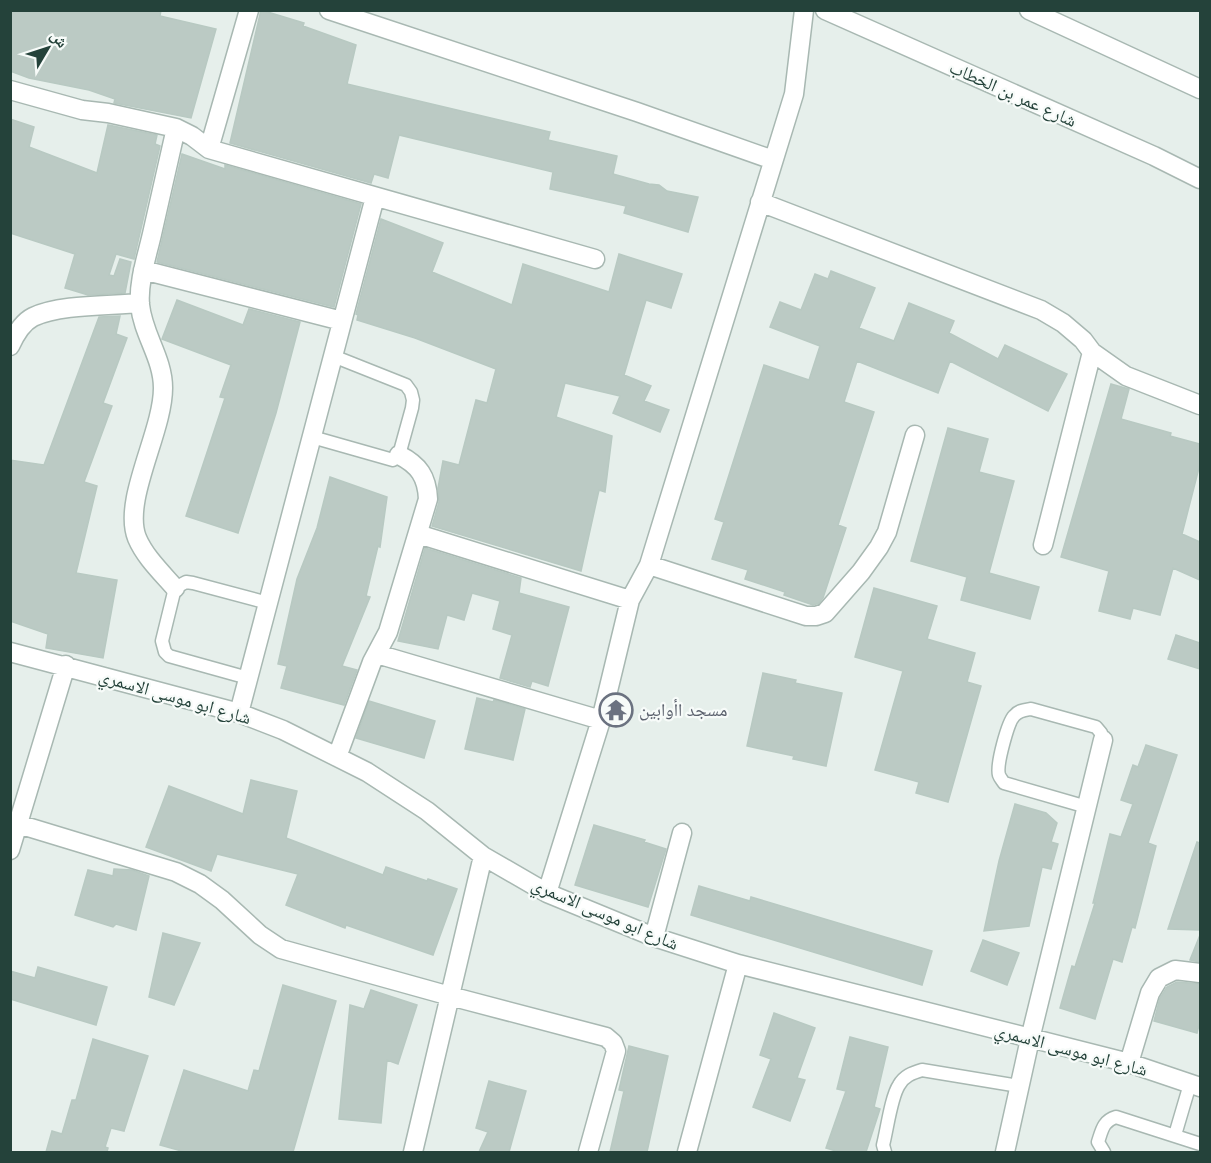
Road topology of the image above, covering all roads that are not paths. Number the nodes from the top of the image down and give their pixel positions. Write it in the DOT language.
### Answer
graph roads {
  1 [pos="249,10"];
  2 [pos="329,10"];
  3 [pos="804,10"];
  4 [pos="825,10"];
  5 [pos="1029,10"];
  6 [pos="1198,87"];
  7 [pos="10,90"];
  8 [pos="176,128"];
  9 [pos="209,149"];
  10 [pos="773,160"];
  11 [pos="1200,179"];
  12 [pos="375,197"];
  13 [pos="760,202"];
  14 [pos="595,259"];
  15 [pos="143,270"];
  16 [pos="140,303"];
  17 [pos="342,321"];
  18 [pos="10,346"];
  19 [pos="1092,352"];
  20 [pos="333,356"];
  21 [pos="1200,405"];
  22 [pos="915,435"];
  23 [pos="312,437"];
  24 [pos="399,455"];
  25 [pos="418,534"];
  26 [pos="1043,545"];
  27 [pos="649,565"];
  28 [pos="175,588"];
  29 [pos="630,600"];
  30 [pos="268,603"];
  31 [pos="10,651"];
  32 [pos="377,654"];
  33 [pos="66,665"];
  34 [pos="248,678"];
  35 [pos="239,713"];
  36 [pos="601,720"];
  37 [pos="1103,740"];
  38 [pos="337,757"];
  39 [pos="1086,807"];
  40 [pos="18,824"];
  41 [pos="682,833"];
  42 [pos="10,850"];
  43 [pos="483,856"];
  44 [pos="547,893"];
  45 [pos="654,937"];
  46 [pos="738,964"];
  47 [pos="1200,973"];
  48 [pos="450,996"];
  49 [pos="1030,1039"];
  50 [pos="1129,1063"];
  51 [pos="1195,1085"];
  52 [pos="1019,1086"];
  53 [pos="1175,1135"];
  54 [pos="1200,1144"];
  55 [pos="413,1152"];
  56 [pos="588,1152"];
  57 [pos="687,1152"];
  58 [pos="885,1152"];
  59 [pos="1005,1152"];
  60 [pos="1104,1152"];
  1 -- 9 [label="street"];
  2 -- 10 [label="street"];
  3 -- 10 [label="street"];
  4 -- 11 [label="street, شارع عمر بن الخطاب"];
  5 -- 6 [label="street"];
  7 -- 8 [label="street"];
  8 -- 9 [label="street"];
  8 -- 15 [label="street"];
  9 -- 12 [label="street"];
  10 -- 13 [label="street"];
  12 -- 14 [label="street"];
  12 -- 17 [label="street"];
  13 -- 19 [label="street"];
  13 -- 27 [label="street"];
  15 -- 16 [label="street"];
  15 -- 17 [label="street"];
  16 -- 18 [label="street"];
  16 -- 28 [label="street"];
  17 -- 20 [label="street"];
  19 -- 21 [label="street"];
  19 -- 26 [label="street"];
  20 -- 23 [label="street"];
  20 -- 24 [label="lane"];
  22 -- 27 [label="street"];
  23 -- 24 [label="lane"];
  23 -- 30 [label="street"];
  24 -- 25 [label="street"];
  25 -- 29 [label="street"];
  25 -- 32 [label="street"];
  27 -- 29 [label="street"];
  28 -- 30 [label="lane"];
  28 -- 34 [label="lane"];
  29 -- 36 [label="street"];
  30 -- 34 [label="street"];
  31 -- 33 [label="street, شارع ابو موسى الاسمري"];
  32 -- 36 [label="street"];
  32 -- 38 [label="street"];
  33 -- 35 [label="street, شارع ابو موسى الاسمري"];
  33 -- 40 [label="street"];
  34 -- 35 [label="street"];
  35 -- 38 [label="street, شارع ابو موسى الاسمري"];
  36 -- 44 [label="street"];
  37 -- 39 [label="street"];
  37 -- 39 [label="lane"];
  38 -- 43 [label="street, شارع ابو موسى الاسمري"];
  39 -- 49 [label="street"];
  40 -- 42 [label="street"];
  40 -- 48 [label="street"];
  41 -- 45 [label="street"];
  43 -- 44 [label="street, شارع ابو موسى الاسمري"];
  43 -- 48 [label="street"];
  44 -- 45 [label="street, شارع ابو موسى الاسمري"];
  45 -- 46 [label="street, شارع ابو موسى الاسمري"];
  46 -- 49 [label="street, شارع ابو موسى الاسمري"];
  46 -- 57 [label="street"];
  47 -- 50 [label="street"];
  48 -- 55 [label="street"];
  48 -- 56 [label="street"];
  49 -- 50 [label="street, شارع ابو موسى الاسمري"];
  49 -- 52 [label="street"];
  50 -- 51 [label="street, شارع ابو موسى الاسمري"];
  51 -- 53 [label="lane"];
  52 -- 58 [label="lane"];
  52 -- 59 [label="street"];
  53 -- 54 [label="lane"];
  53 -- 60 [label="lane"];
}
